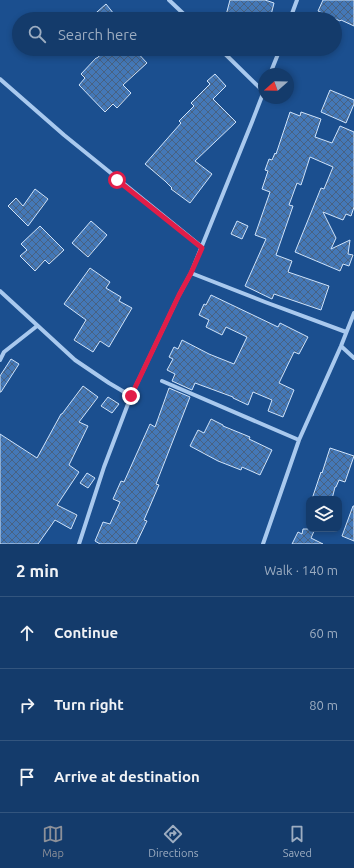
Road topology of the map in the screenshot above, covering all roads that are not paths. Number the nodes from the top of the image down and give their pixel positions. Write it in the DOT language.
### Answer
graph roads {
  1 [pos="169,0"];
  2 [pos="297,0"];
  3 [pos="182,12"];
  4 [pos="293,12"];
  5 [pos="227,56"];
  6 [pos="277,56"];
  7 [pos="272,68"];
  8 [pos="0,79"];
  9 [pos="258,85"];
  10 [pos="259,104"];
  11 [pos="202,248"];
  12 [pos="191,273"];
  13 [pos="0,291"];
  14 [pos="354,313"];
  15 [pos="38,326"];
  16 [pos="346,332"];
  17 [pos="341,346"];
  18 [pos="354,358"];
  19 [pos="0,360"];
  20 [pos="162,381"];
  21 [pos="131,396"];
  22 [pos="299,440"];
  23 [pos="79,544"];
  24 [pos="263,544"];
  1 -- 3 [label="street"];
  2 -- 4 [label="street"];
  5 -- 9 [label="street"];
  6 -- 7 [label="street"];
  8 -- 11 [label="street"];
  10 -- 11 [label="street"];
  11 -- 12 [label="street"];
  12 -- 16 [label="street"];
  12 -- 21 [label="street"];
  13 -- 15 [label="street"];
  14 -- 16 [label="street"];
  15 -- 19 [label="street"];
  15 -- 21 [label="street"];
  16 -- 17 [label="street"];
  17 -- 18 [label="street"];
  17 -- 22 [label="street"];
  20 -- 22 [label="street"];
  21 -- 23 [label="street"];
  22 -- 24 [label="street"];
}
